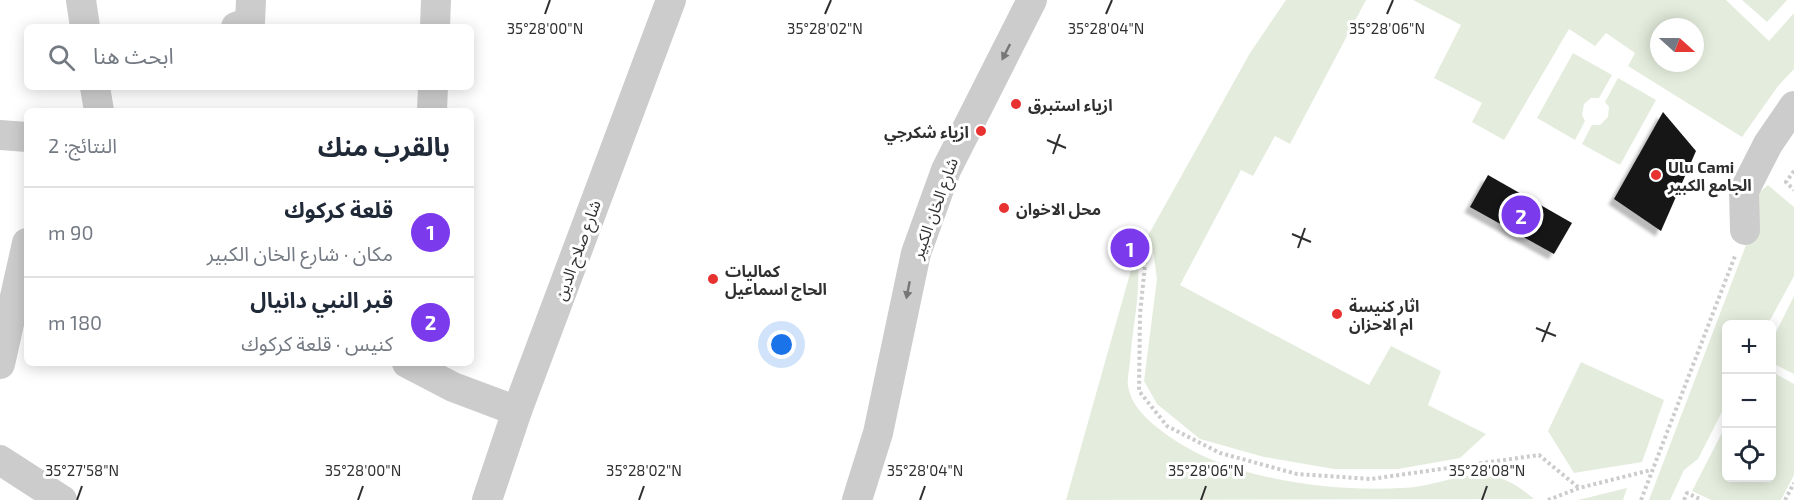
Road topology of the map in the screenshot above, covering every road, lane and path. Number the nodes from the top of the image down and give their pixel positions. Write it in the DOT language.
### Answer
graph roads {
  1 [pos="81,0"];
  2 [pos="251,0"];
  3 [pos="436,0"];
  4 [pos="671,0"];
  5 [pos="1032,0"];
  6 [pos="85,24"];
  7 [pos="244,24"];
  8 [pos="435,24"];
  9 [pos="96,90"];
  10 [pos="433,90"];
  11 [pos="1794,106"];
  12 [pos="98,108"];
  13 [pos="432,108"];
  14 [pos="0,135"];
  15 [pos="24,137"];
  16 [pos="1794,171"];
  17 [pos="1794,189"];
  18 [pos="1745,230"];
  19 [pos="1146,255"];
  20 [pos="24,256"];
  21 [pos="0,364"];
  22 [pos="413,366"];
  23 [pos="517,411"];
  24 [pos="0,460"];
  25 [pos="1652,470"];
  26 [pos="1794,483"];
  27 [pos="1579,488"];
  28 [pos="62,500"];
  29 [pos="487,500"];
  30 [pos="857,500"];
  31 [pos="1548,500"];
  32 [pos="1641,500"];
  33 [pos="1684,500"];
  34 [pos="1702,500"];
  35 [pos="1785,500"];
  1 -- 6 [label="street"];
  2 -- 7 [label="street"];
  3 -- 8 [label="street"];
  4 -- 23 [label="street, شارع صلاح الدين"];
  5 -- 30 [label="street, شارع الخان الكبير, one-way"];
  9 -- 12 [label="street"];
  10 -- 13 [label="street"];
  11 -- 18 [label="street"];
  14 -- 15 [label="street"];
  16 -- 17 [label="path"];
  18 -- 25 [label="path"];
  19 -- 27 [label="path"];
  20 -- 21 [label="street"];
  22 -- 23 [label="street"];
  23 -- 29 [label="street, شارع صلاح الدين"];
  24 -- 28 [label="street"];
  25 -- 27 [label="path"];
  25 -- 32 [label="path"];
  26 -- 35 [label="path"];
  27 -- 31 [label="path"];
  33 -- 34 [label="path"];
}
